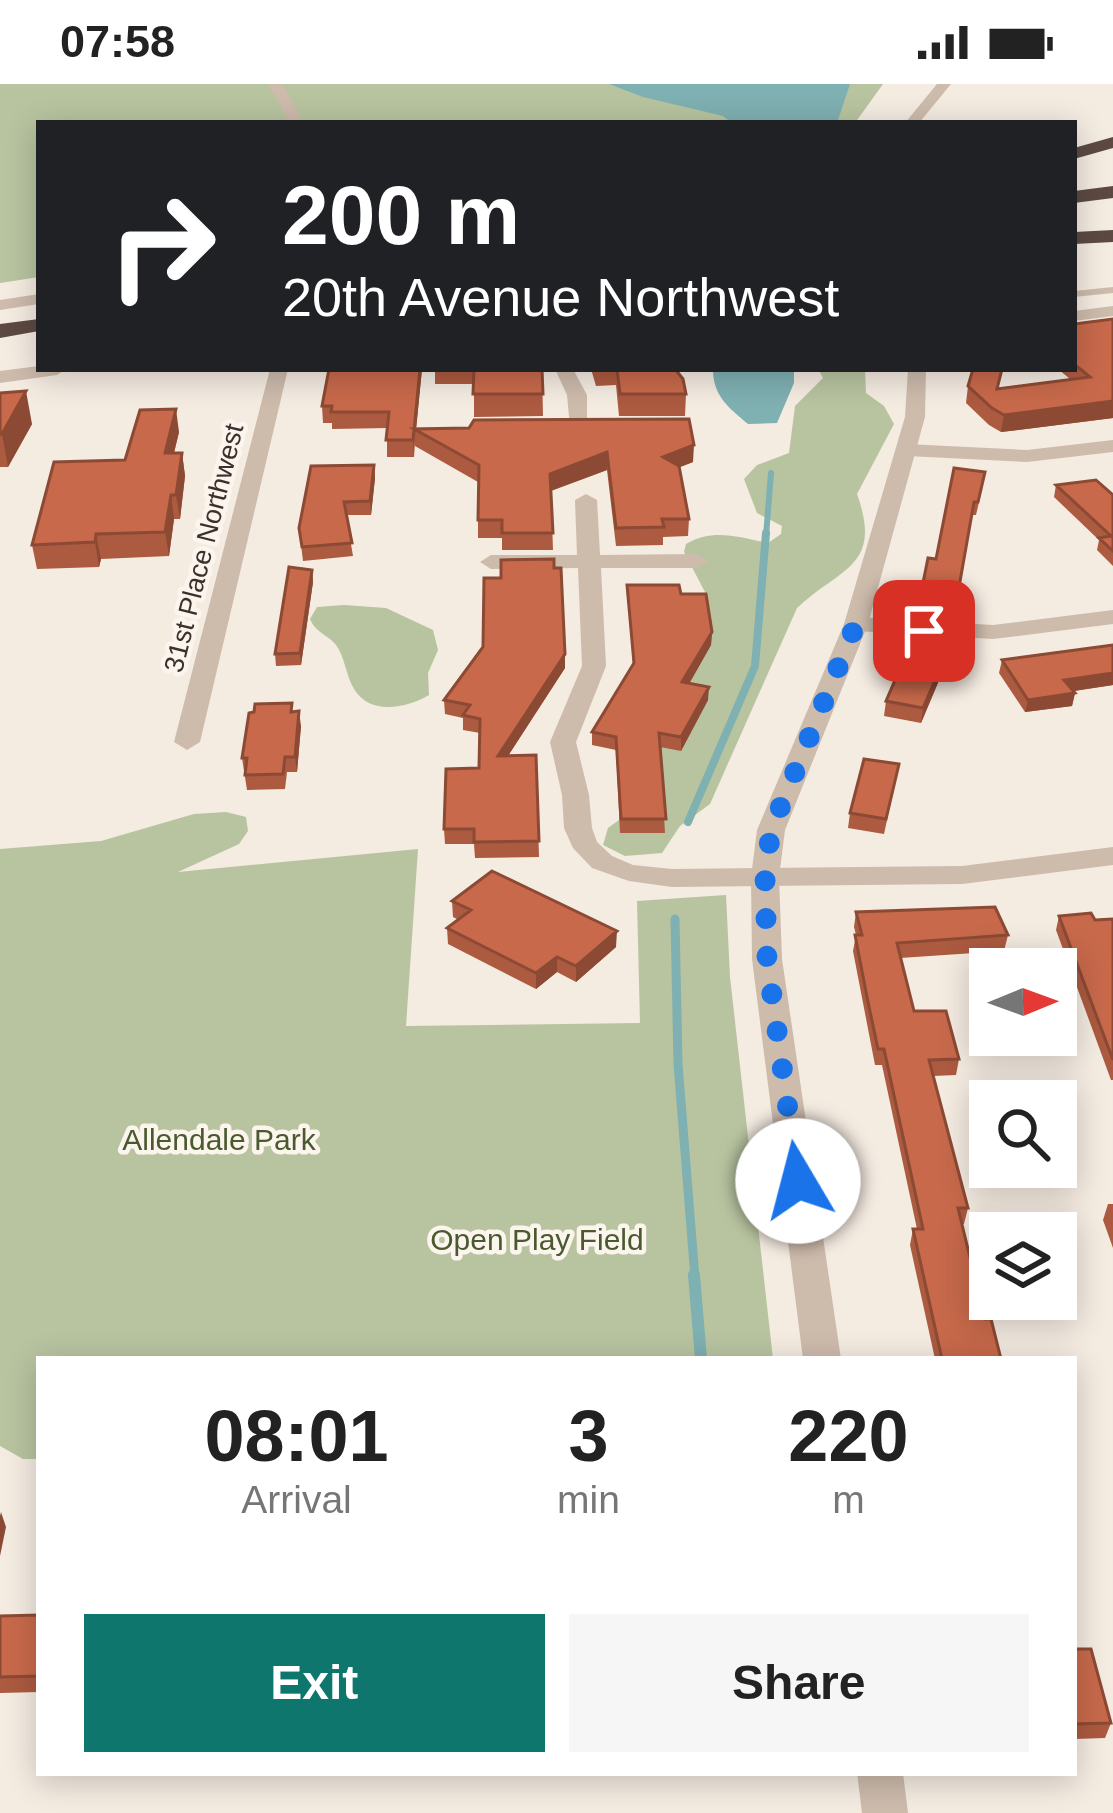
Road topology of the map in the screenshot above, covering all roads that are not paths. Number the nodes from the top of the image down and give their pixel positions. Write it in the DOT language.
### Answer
graph roads {
  1 [pos="274,84"];
  2 [pos="944,84"];
  3 [pos="295,120"];
  4 [pos="914,120"];
  5 [pos="1113,142"];
  6 [pos="1077,153"];
  7 [pos="1113,177"];
  8 [pos="1077,182"];
  9 [pos="1113,192"];
  10 [pos="1077,197"];
  11 [pos="1113,236"];
  12 [pos="1077,238"];
  13 [pos="1113,290"];
  14 [pos="1077,294"];
  15 [pos="36,299"];
  16 [pos="0,305"];
  17 [pos="1113,311"];
  18 [pos="1077,312"];
  19 [pos="36,325"];
  20 [pos="0,331"];
  21 [pos="36,345"];
  22 [pos="0,350"];
  23 [pos="36,372"];
  24 [pos="278,372"];
  25 [pos="566,372"];
  26 [pos="917,372"];
  27 [pos="0,377"];
  28 [pos="580,427"];
  29 [pos="1113,446"];
  30 [pos="907,450"];
  31 [pos="586,500"];
  32 [pos="589,561"];
  33 [pos="697,561"];
  34 [pos="491,562"];
  35 [pos="1113,617"];
  36 [pos="856,624"];
  37 [pos="187,742"];
  38 [pos="1113,856"];
  39 [pos="765,877"];
  40 [pos="822,1356"];
  41 [pos="880,1776"];
  42 [pos="885,1813"];
  1 -- 3 [label="street"];
  2 -- 4 [label="street"];
  5 -- 6 [label="highway"];
  7 -- 8 [label="highway"];
  9 -- 10 [label="highway"];
  11 -- 12 [label="highway"];
  13 -- 14 [label="lane"];
  15 -- 16 [label="street"];
  17 -- 18 [label="street"];
  19 -- 20 [label="highway"];
  21 -- 22 [label="highway"];
  23 -- 27 [label="street"];
  24 -- 37 [label="street, 31st Place Northwest"];
  25 -- 28 [label="street"];
  26 -- 30 [label="street"];
  29 -- 30 [label="street"];
  30 -- 36 [label="street"];
  31 -- 32 [label="street"];
  32 -- 33 [label="street"];
  32 -- 34 [label="street"];
  32 -- 39 [label="street"];
  35 -- 36 [label="street"];
  36 -- 39 [label="street"];
  38 -- 39 [label="street"];
  39 -- 40 [label="street"];
  41 -- 42 [label="street"];
}
